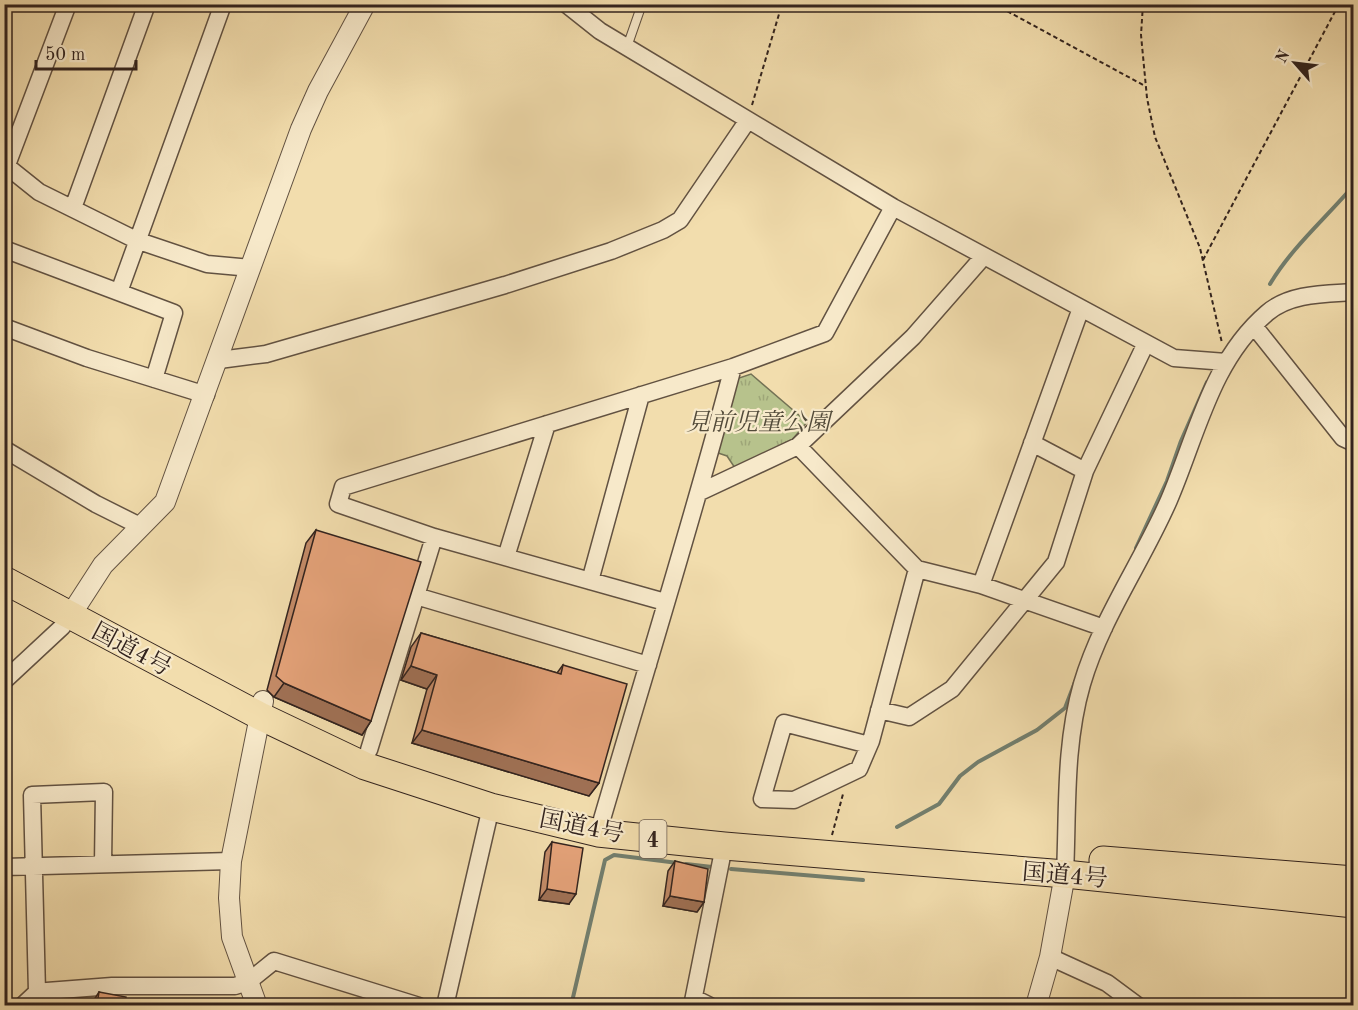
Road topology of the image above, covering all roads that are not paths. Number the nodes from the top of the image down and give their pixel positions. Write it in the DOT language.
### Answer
graph roads {
  1 [pos="68,4"];
  2 [pos="147,4"];
  3 [pos="222,4"];
  4 [pos="365,4"];
  5 [pos="566,4"];
  6 [pos="642,4"];
  7 [pos="627,47"];
  8 [pos="748,120"];
  9 [pos="6,164"];
  10 [pos="893,207"];
  11 [pos="73,208"];
  12 [pos="136,240"];
  13 [pos="4,249"];
  14 [pos="984,256"];
  15 [pos="251,268"];
  16 [pos="119,292"];
  17 [pos="1353,292"];
  18 [pos="1081,308"];
  19 [pos="1254,326"];
  20 [pos="4,327"];
  21 [pos="1146,343"];
  22 [pos="219,360"];
  23 [pos="1226,362"];
  24 [pos="733,367"];
  25 [pos="154,379"];
  26 [pos="206,394"];
  27 [pos="641,395"];
  28 [pos="547,424"];
  29 [pos="1032,443"];
  30 [pos="1353,443"];
  31 [pos="798,446"];
  32 [pos="4,449"];
  33 [pos="1085,471"];
  34 [pos="700,492"];
  35 [pos="142,527"];
  36 [pos="434,537"];
  37 [pos="506,557"];
  38 [pos="4,562"];
  39 [pos="917,569"];
  40 [pos="4,580"];
  41 [pos="590,581"];
  42 [pos="981,585"];
  43 [pos="416,596"];
  44 [pos="1025,601"];
  45 [pos="665,602"];
  46 [pos="73,610"];
  47 [pos="1104,628"];
  48 [pos="648,665"];
  49 [pos="4,681"];
  50 [pos="261,709"];
  51 [pos="879,711"];
  52 [pos="869,745"];
  53 [pos="369,750"];
  54 [pos="491,807"];
  55 [pos="600,826"];
  56 [pos="724,846"];
  57 [pos="231,861"];
  58 [pos="103,864"];
  59 [pos="1065,865"];
  60 [pos="35,866"];
  61 [pos="4,867"];
  62 [pos="1353,880"];
  63 [pos="1353,904"];
  64 [pos="1050,957"];
  65 [pos="248,982"];
  66 [pos="37,992"];
  67 [pos="693,1002"];
  68 [pos="22,1005"];
  69 [pos="257,1005"];
  70 [pos="419,1005"];
  71 [pos="445,1005"];
  72 [pos="710,1005"];
  73 [pos="1036,1005"];
  74 [pos="1138,1005"];
  1 -- 9 [label="street"];
  2 -- 11 [label="street"];
  3 -- 12 [label="street"];
  4 -- 15 [label="street"];
  5 -- 7 [label="street"];
  6 -- 7 [label="lane"];
  7 -- 8 [label="street"];
  8 -- 10 [label="street"];
  8 -- 22 [label="street"];
  9 -- 11 [label="street"];
  10 -- 14 [label="street"];
  10 -- 24 [label="street"];
  11 -- 12 [label="street"];
  12 -- 15 [label="street"];
  12 -- 16 [label="street"];
  13 -- 16 [label="street"];
  14 -- 18 [label="street"];
  14 -- 31 [label="street"];
  15 -- 22 [label="street"];
  16 -- 25 [label="street"];
  17 -- 19 [label="street"];
  18 -- 21 [label="street"];
  18 -- 29 [label="street"];
  19 -- 23 [label="street"];
  19 -- 30 [label="street"];
  20 -- 25 [label="street"];
  21 -- 23 [label="street"];
  21 -- 33 [label="street"];
  22 -- 26 [label="street"];
  23 -- 47 [label="street"];
  24 -- 27 [label="street"];
  24 -- 34 [label="street"];
  25 -- 26 [label="street"];
  26 -- 35 [label="street"];
  27 -- 28 [label="street"];
  27 -- 41 [label="street"];
  28 -- 36 [label="street"];
  28 -- 37 [label="street"];
  29 -- 33 [label="street"];
  29 -- 42 [label="street"];
  31 -- 34 [label="street"];
  31 -- 39 [label="street"];
  32 -- 35 [label="street"];
  33 -- 44 [label="street"];
  34 -- 45 [label="street"];
  35 -- 46 [label="street"];
  36 -- 37 [label="street"];
  36 -- 43 [label="street"];
  37 -- 41 [label="street"];
  38 -- 46 [label="highway, 国道4号 / 4"];
  39 -- 42 [label="street"];
  39 -- 51 [label="street"];
  40 -- 46 [label="highway, 国道4号 / 4"];
  41 -- 45 [label="street"];
  42 -- 44 [label="street"];
  43 -- 48 [label="street"];
  43 -- 53 [label="street"];
  44 -- 47 [label="street"];
  44 -- 51 [label="street"];
  45 -- 48 [label="street"];
  46 -- 49 [label="street"];
  46 -- 50 [label="highway, 国道4号 / 4"];
  47 -- 59 [label="street"];
  48 -- 55 [label="street"];
  50 -- 53 [label="highway, 国道4号 / 4"];
  50 -- 54 [label="highway, 国道4号 / 4"];
  50 -- 57 [label="street"];
  51 -- 52 [label="street"];
  52 -- 52 [label="street"];
  53 -- 55 [label="highway, 国道4号 / 4"];
  54 -- 55 [label="highway, 国道4号 / 4"];
  54 -- 71 [label="street"];
  55 -- 56 [label="highway, 国道4号 / 4"];
  55 -- 59 [label="highway, 国道4号 / 4"];
  56 -- 59 [label="highway, 国道4号 / 4"];
  56 -- 67 [label="street"];
  57 -- 58 [label="street"];
  57 -- 65 [label="street"];
  58 -- 60 [label="street"];
  58 -- 60 [label="street"];
  59 -- 62 [label="highway, 国道4号 / 4"];
  59 -- 63 [label="highway, 国道4号 / 4"];
  59 -- 64 [label="street"];
  60 -- 61 [label="street"];
  60 -- 66 [label="street"];
  64 -- 73 [label="street"];
  64 -- 74 [label="street"];
  65 -- 66 [label="street"];
  65 -- 69 [label="street"];
  65 -- 70 [label="street"];
  66 -- 68 [label="street"];
  67 -- 72 [label="street"];
}
